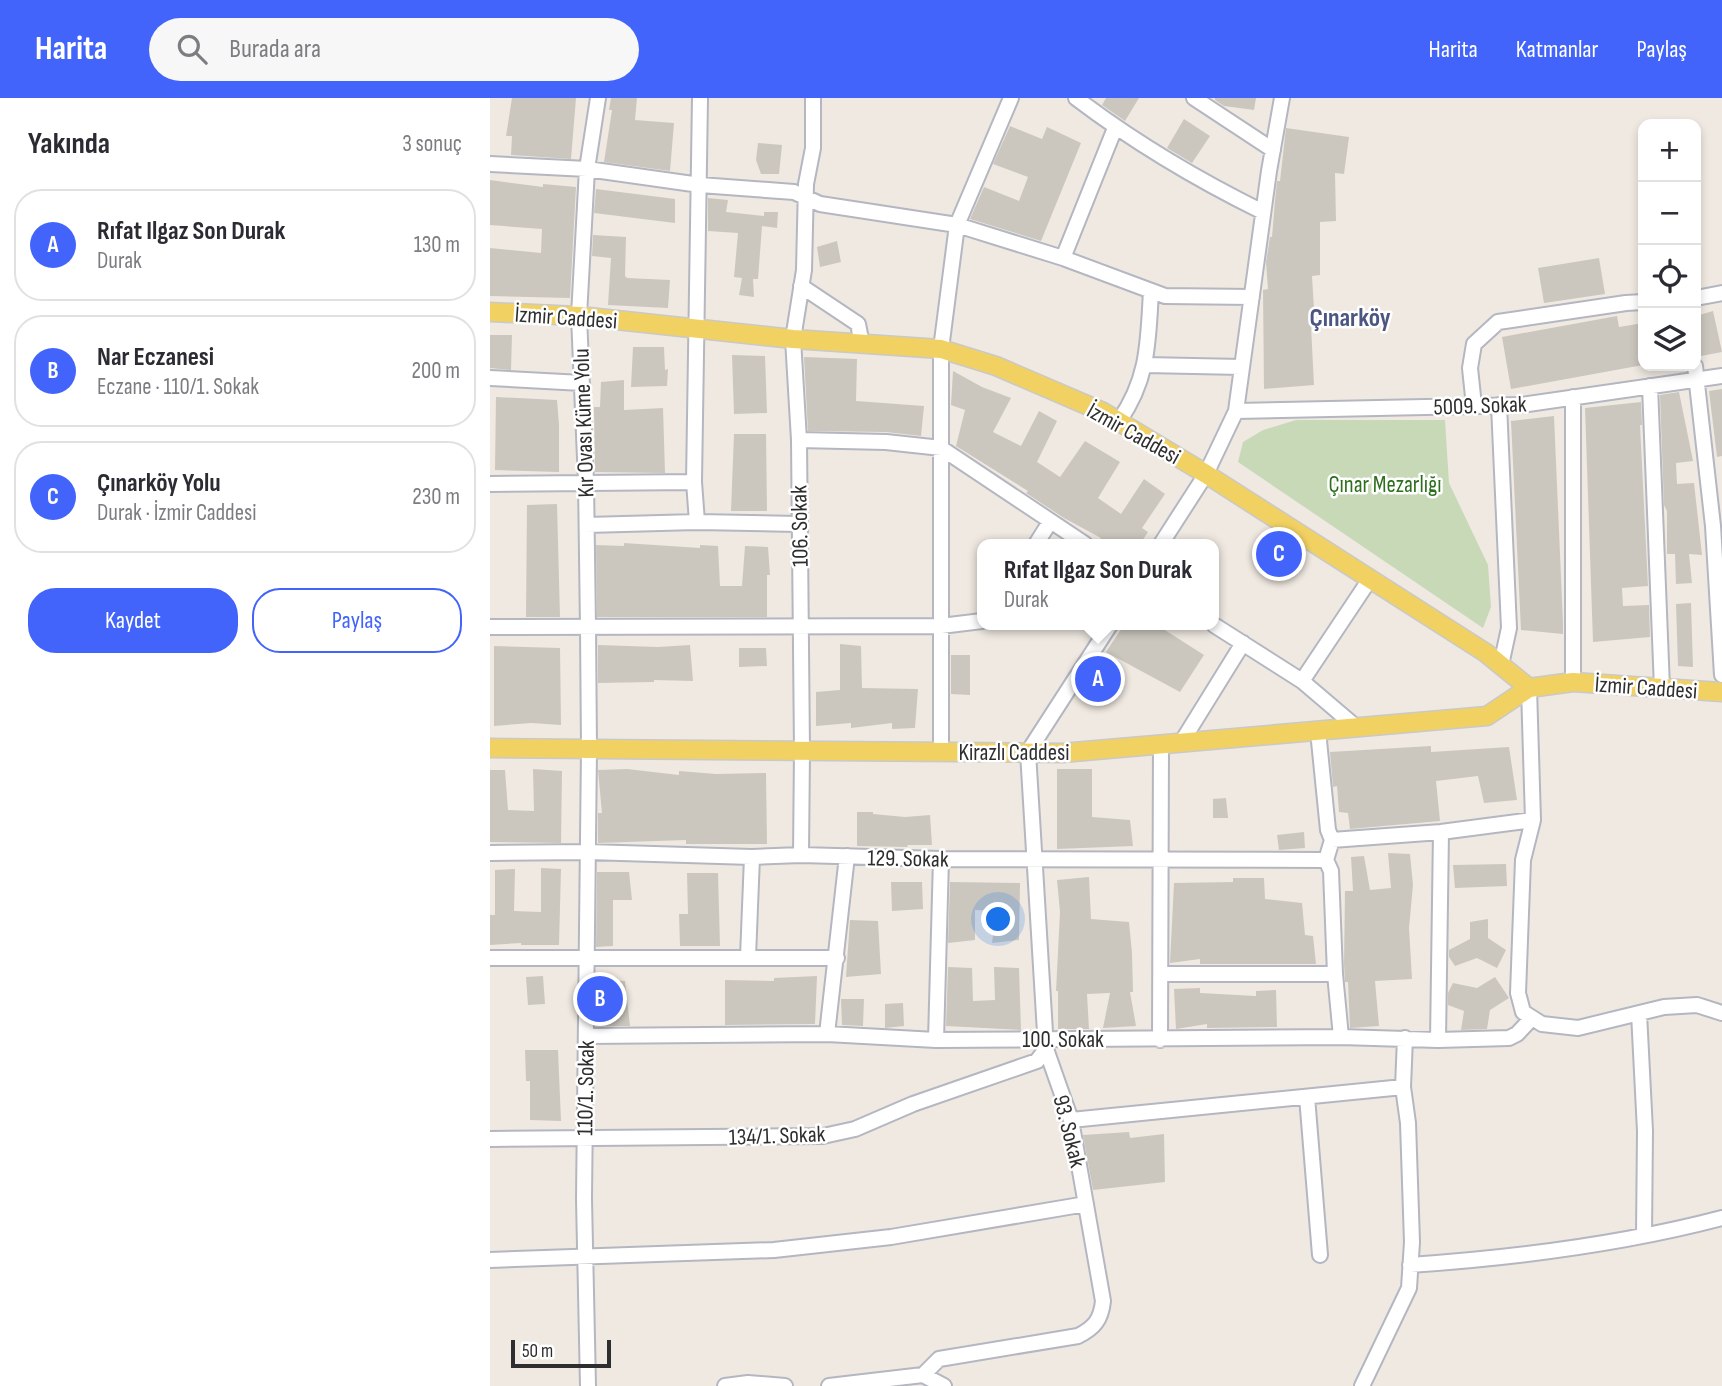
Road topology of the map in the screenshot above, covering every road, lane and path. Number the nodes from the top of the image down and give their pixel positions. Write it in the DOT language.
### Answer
graph roads {
  1 [pos="598,98"];
  2 [pos="701,98"];
  3 [pos="813,98"];
  4 [pos="1011,98"];
  5 [pos="1076,98"];
  6 [pos="1194,98"];
  7 [pos="1282,98"];
  8 [pos="1115,128"];
  9 [pos="1273,150"];
  10 [pos="490,164"];
  11 [pos="587,169"];
  12 [pos="699,185"];
  13 [pos="807,198"];
  14 [pos="1263,212"];
  15 [pos="957,225"];
  16 [pos="1063,258"];
  17 [pos="801,286"];
  18 [pos="1151,291"];
  19 [pos="1722,293"];
  20 [pos="1252,297"];
  21 [pos="1701,297"];
  22 [pos="1638,302"];
  23 [pos="490,312"];
  24 [pos="579,316"];
  25 [pos="696,328"];
  26 [pos="793,339"];
  27 [pos="862,344"];
  28 [pos="941,349"];
  29 [pos="1144,365"];
  30 [pos="1242,367"];
  31 [pos="1697,373"];
  32 [pos="1722,376"];
  33 [pos="490,378"];
  34 [pos="582,383"];
  35 [pos="1650,386"];
  36 [pos="1573,397"];
  37 [pos="1499,405"];
  38 [pos="1474,406"];
  39 [pos="1236,411"];
  40 [pos="1119,421"];
  41 [pos="799,440"];
  42 [pos="941,448"];
  43 [pos="1206,474"];
  44 [pos="586,482"];
  45 [pos="694,482"];
  46 [pos="490,484"];
  47 [pos="697,522"];
  48 [pos="1050,522"];
  49 [pos="798,524"];
  50 [pos="587,526"];
  51 [pos="1039,539"];
  52 [pos="1077,539"];
  53 [pos="1164,539"];
  54 [pos="1370,579"];
  55 [pos="977,622"];
  56 [pos="801,625"];
  57 [pos="942,626"];
  58 [pos="490,627"];
  59 [pos="588,628"];
  60 [pos="1219,629"];
  61 [pos="1107,630"];
  62 [pos="1242,643"];
  63 [pos="1501,665"];
  64 [pos="1722,675"];
  65 [pos="1302,681"];
  66 [pos="1573,682"];
  67 [pos="1529,688"];
  68 [pos="1662,688"];
  69 [pos="1722,692"];
  70 [pos="1356,727"];
  71 [pos="1318,731"];
  72 [pos="1181,743"];
  73 [pos="1161,745"];
  74 [pos="490,748"];
  75 [pos="589,749"];
  76 [pos="802,751"];
  77 [pos="941,752"];
  78 [pos="1028,752"];
  79 [pos="1533,820"];
  80 [pos="1441,832"];
  81 [pos="1332,840"];
  82 [pos="588,852"];
  83 [pos="490,853"];
  84 [pos="801,855"];
  85 [pos="751,856"];
  86 [pos="847,856"];
  87 [pos="940,859"];
  88 [pos="1034,860"];
  89 [pos="1160,860"];
  90 [pos="1326,860"];
  91 [pos="587,957"];
  92 [pos="748,957"];
  93 [pos="490,958"];
  94 [pos="837,958"];
  95 [pos="1161,974"];
  96 [pos="1335,974"];
  97 [pos="1639,1013"];
  98 [pos="1722,1013"];
  99 [pos="1532,1018"];
  100 [pos="827,1034"];
  101 [pos="586,1036"];
  102 [pos="1341,1037"];
  103 [pos="1405,1038"];
  104 [pos="936,1040"];
  105 [pos="1160,1040"];
  106 [pos="1438,1040"];
  107 [pos="1045,1044"];
  108 [pos="1403,1087"];
  109 [pos="1307,1097"];
  110 [pos="1071,1120"];
  111 [pos="584,1138"];
  112 [pos="490,1139"];
  113 [pos="1086,1204"];
  114 [pos="1722,1219"];
  115 [pos="1644,1235"];
  116 [pos="1320,1255"];
  117 [pos="587,1257"];
  118 [pos="490,1260"];
  119 [pos="1410,1265"];
  120 [pos="923,1375"];
  121 [pos="748,1384"];
  122 [pos="588,1386"];
  123 [pos="725,1386"];
  124 [pos="785,1386"];
  125 [pos="829,1386"];
  126 [pos="944,1386"];
  127 [pos="1362,1386"];
  1 -- 11 [label="street, Kır Ovası Küme Yolu"];
  2 -- 12 [label="street"];
  3 -- 13 [label="street, 106. Sokak"];
  4 -- 15 [label="street"];
  5 -- 8 [label="street"];
  6 -- 9 [label="street"];
  7 -- 9 [label="street"];
  8 -- 14 [label="street"];
  8 -- 16 [label="street"];
  9 -- 14 [label="street"];
  10 -- 11 [label="street"];
  11 -- 12 [label="street"];
  11 -- 24 [label="street, Kır Ovası Küme Yolu"];
  12 -- 13 [label="street"];
  12 -- 25 [label="street"];
  13 -- 15 [label="street"];
  13 -- 17 [label="street, 106. Sokak"];
  14 -- 20 [label="street"];
  15 -- 16 [label="street"];
  15 -- 28 [label="street"];
  16 -- 18 [label="street"];
  17 -- 26 [label="street, 106. Sokak"];
  17 -- 27 [label="street"];
  18 -- 20 [label="street"];
  18 -- 29 [label="street"];
  19 -- 21 [label="street"];
  20 -- 30 [label="street"];
  22 -- 38 [label="street"];
  23 -- 24 [label="main road, İzmir Caddesi"];
  24 -- 25 [label="main road, İzmir Caddesi"];
  24 -- 34 [label="street, Kır Ovası Küme Yolu"];
  25 -- 26 [label="main road, İzmir Caddesi"];
  25 -- 45 [label="street"];
  26 -- 27 [label="main road, İzmir Caddesi"];
  26 -- 41 [label="street, 106. Sokak"];
  27 -- 28 [label="main road, İzmir Caddesi"];
  28 -- 40 [label="main road, İzmir Caddesi"];
  28 -- 42 [label="street"];
  29 -- 30 [label="street"];
  29 -- 40 [label="street"];
  30 -- 39 [label="street"];
  31 -- 32 [label="street, 5009. Sokak"];
  31 -- 35 [label="street, 5009. Sokak"];
  31 -- 64 [label="street"];
  33 -- 34 [label="street"];
  34 -- 44 [label="street, Kır Ovası Küme Yolu"];
  35 -- 36 [label="street, 5009. Sokak"];
  35 -- 68 [label="street"];
  36 -- 37 [label="street, 5009. Sokak"];
  36 -- 66 [label="street"];
  37 -- 38 [label="street, 5009. Sokak"];
  37 -- 63 [label="street"];
  38 -- 39 [label="street, 5009. Sokak"];
  39 -- 43 [label="street"];
  40 -- 43 [label="main road, İzmir Caddesi"];
  41 -- 42 [label="street"];
  41 -- 49 [label="street, 106. Sokak"];
  42 -- 48 [label="street"];
  42 -- 57 [label="street"];
  43 -- 53 [label="street"];
  43 -- 54 [label="main road, İzmir Caddesi"];
  44 -- 45 [label="street"];
  44 -- 46 [label="street"];
  44 -- 50 [label="street, Kır Ovası Küme Yolu"];
  45 -- 47 [label="street"];
  47 -- 49 [label="street"];
  47 -- 50 [label="street"];
  48 -- 51 [label="street"];
  48 -- 52 [label="street"];
  49 -- 56 [label="street, 106. Sokak"];
  50 -- 59 [label="street, Kır Ovası Küme Yolu"];
  54 -- 63 [label="main road, İzmir Caddesi"];
  54 -- 65 [label="street"];
  55 -- 57 [label="street"];
  56 -- 57 [label="street"];
  56 -- 59 [label="street"];
  56 -- 76 [label="street, 106. Sokak"];
  57 -- 77 [label="street"];
  58 -- 59 [label="street"];
  59 -- 75 [label="street, Kır Ovası Küme Yolu"];
  60 -- 62 [label="street"];
  61 -- 78 [label="street"];
  62 -- 65 [label="street"];
  62 -- 72 [label="street"];
  63 -- 67 [label="main road, İzmir Caddesi"];
  65 -- 70 [label="street"];
  66 -- 67 [label="main road, İzmir Caddesi"];
  66 -- 68 [label="main road, İzmir Caddesi"];
  67 -- 70 [label="main road, Kirazlı Caddesi"];
  67 -- 79 [label="street"];
  68 -- 69 [label="main road, İzmir Caddesi"];
  70 -- 71 [label="main road, Kirazlı Caddesi"];
  71 -- 72 [label="main road, Kirazlı Caddesi"];
  71 -- 81 [label="street"];
  72 -- 73 [label="main road, Kirazlı Caddesi"];
  73 -- 78 [label="main road, Kirazlı Caddesi"];
  73 -- 89 [label="street"];
  74 -- 75 [label="main road, Kirazlı Caddesi"];
  75 -- 76 [label="main road, Kirazlı Caddesi"];
  75 -- 82 [label="street, 110/1. Sokak"];
  76 -- 77 [label="main road, Kirazlı Caddesi"];
  76 -- 84 [label="street, 106. Sokak"];
  77 -- 78 [label="main road, Kirazlı Caddesi"];
  78 -- 88 [label="street, 93. Sokak"];
  79 -- 80 [label="street"];
  79 -- 99 [label="street"];
  80 -- 81 [label="street"];
  80 -- 106 [label="street"];
  81 -- 90 [label="street"];
  82 -- 83 [label="street, 129. Sokak"];
  82 -- 85 [label="street, 129. Sokak"];
  82 -- 91 [label="street, 110/1. Sokak"];
  84 -- 85 [label="street, 129. Sokak"];
  84 -- 86 [label="street, 129. Sokak"];
  85 -- 92 [label="street"];
  86 -- 87 [label="street, 129. Sokak"];
  86 -- 94 [label="street"];
  87 -- 88 [label="street, 129. Sokak"];
  87 -- 104 [label="street"];
  88 -- 89 [label="street, 129. Sokak"];
  88 -- 107 [label="street, 93. Sokak"];
  89 -- 90 [label="street, 129. Sokak"];
  89 -- 95 [label="street"];
  90 -- 96 [label="street"];
  91 -- 92 [label="street"];
  91 -- 93 [label="street"];
  91 -- 101 [label="street, 110/1. Sokak"];
  92 -- 94 [label="street"];
  94 -- 100 [label="street"];
  95 -- 96 [label="street"];
  95 -- 105 [label="street"];
  96 -- 102 [label="street"];
  97 -- 98 [label="street"];
  97 -- 99 [label="street"];
  97 -- 115 [label="street"];
  99 -- 106 [label="street, 100. Sokak"];
  100 -- 101 [label="street, 100. Sokak"];
  100 -- 104 [label="street, 100. Sokak"];
  101 -- 111 [label="street, 110/1. Sokak"];
  102 -- 103 [label="street, 100. Sokak"];
  102 -- 105 [label="street, 100. Sokak"];
  103 -- 106 [label="street, 100. Sokak"];
  103 -- 108 [label="street"];
  104 -- 107 [label="street, 100. Sokak"];
  105 -- 107 [label="street, 100. Sokak"];
  107 -- 110 [label="street, 93. Sokak"];
  107 -- 111 [label="street, 134/1. Sokak"];
  108 -- 109 [label="street"];
  108 -- 119 [label="street"];
  109 -- 110 [label="street"];
  109 -- 116 [label="street"];
  110 -- 113 [label="street, 93. Sokak"];
  111 -- 112 [label="street, 134/1. Sokak"];
  111 -- 117 [label="street, 110/1. Sokak"];
  113 -- 117 [label="street"];
  113 -- 120 [label="street, 93. Sokak"];
  114 -- 115 [label="street"];
  115 -- 119 [label="street"];
  117 -- 118 [label="street"];
  117 -- 122 [label="street, 110/1. Sokak"];
  119 -- 127 [label="street"];
  120 -- 125 [label="street"];
  120 -- 126 [label="street"];
  121 -- 123 [label="street"];
  121 -- 124 [label="street"];
}
